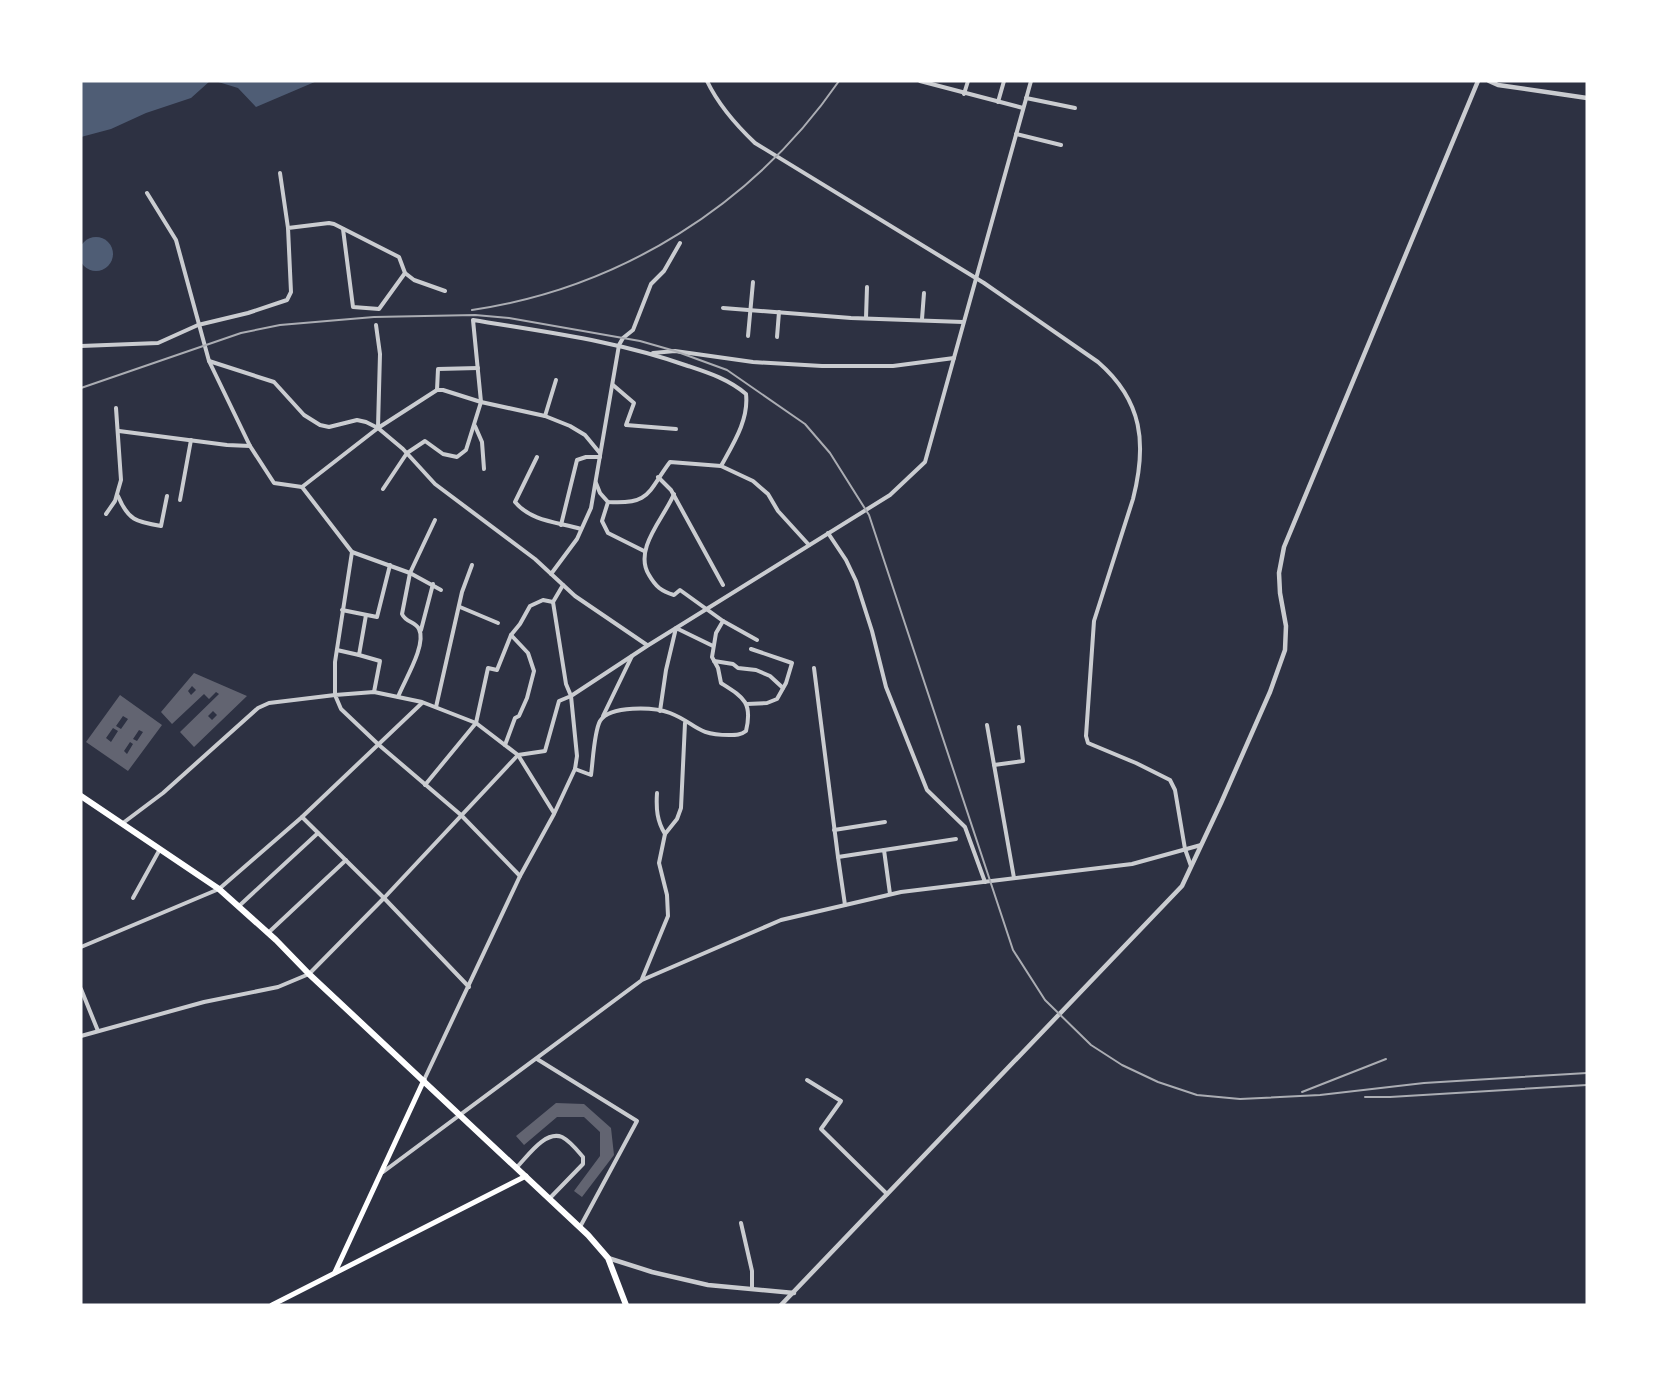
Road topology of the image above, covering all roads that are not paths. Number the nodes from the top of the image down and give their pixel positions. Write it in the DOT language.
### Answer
graph roads {
  1 [pos="708,81"];
  2 [pos="920,81"];
  3 [pos="968,81"];
  4 [pos="1004,81"];
  5 [pos="1031,81"];
  6 [pos="1478,81"];
  7 [pos="1489,81"];
  8 [pos="964,94"];
  9 [pos="1026,98"];
  10 [pos="1587,98"];
  11 [pos="998,102"];
  12 [pos="1023,108"];
  13 [pos="1075,108"];
  14 [pos="1016,134"];
  15 [pos="1061,145"];
  16 [pos="280,173"];
  17 [pos="147,192"];
  18 [pos="288,228"];
  19 [pos="343,229"];
  20 [pos="680,243"];
  21 [pos="405,273"];
  22 [pos="753,282"];
  23 [pos="867,287"];
  24 [pos="445,291"];
  25 [pos="924,293"];
  26 [pos="723,308"];
  27 [pos="750,310"];
  28 [pos="779,312"];
  29 [pos="866,318"];
  30 [pos="922,319"];
  31 [pos="963,322"];
  32 [pos="198,325"];
  33 [pos="376,325"];
  34 [pos="748,336"];
  35 [pos="777,337"];
  36 [pos="619,345"];
  37 [pos="81,346"];
  38 [pos="651,354"];
  39 [pos="954,358"];
  40 [pos="209,361"];
  41 [pos="478,368"];
  42 [pos="556,380"];
  43 [pos="612,385"];
  44 [pos="437,390"];
  45 [pos="481,402"];
  46 [pos="116,408"];
  47 [pos="545,416"];
  48 [pos="475,425"];
  49 [pos="378,428"];
  50 [pos="676,429"];
  51 [pos="119,431"];
  52 [pos="191,440"];
  53 [pos="250,446"];
  54 [pos="407,453"];
  55 [pos="600,455"];
  56 [pos="537,457"];
  57 [pos="721,466"];
  58 [pos="484,470"];
  59 [pos="658,477"];
  60 [pos="596,482"];
  61 [pos="302,487"];
  62 [pos="383,489"];
  63 [pos="674,494"];
  64 [pos="117,495"];
  65 [pos="167,496"];
  66 [pos="180,500"];
  67 [pos="608,502"];
  68 [pos="106,514"];
  69 [pos="435,520"];
  70 [pos="561,525"];
  71 [pos="581,529"];
  72 [pos="828,533"];
  73 [pos="809,545"];
  74 [pos="644,551"];
  75 [pos="352,552"];
  76 [pos="390,565"];
  77 [pos="472,565"];
  78 [pos="410,573"];
  79 [pos="551,574"];
  80 [pos="433,584"];
  81 [pos="563,585"];
  82 [pos="723,585"];
  83 [pos="441,590"];
  84 [pos="553,602"];
  85 [pos="460,607"];
  86 [pos="706,609"];
  87 [pos="342,610"];
  88 [pos="366,615"];
  89 [pos="723,621"];
  90 [pos="498,623"];
  91 [pos="676,628"];
  92 [pos="420,631"];
  93 [pos="511,635"];
  94 [pos="757,640"];
  95 [pos="647,646"];
  96 [pos="713,646"];
  97 [pos="752,649"];
  98 [pos="337,650"];
  99 [pos="359,655"];
  100 [pos="633,655"];
  101 [pos="714,661"];
  102 [pos="814,668"];
  103 [pos="783,688"];
  104 [pos="374,692"];
  105 [pos="334,695"];
  106 [pos="571,696"];
  107 [pos="398,697"];
  108 [pos="422,702"];
  109 [pos="747,704"];
  110 [pos="436,707"];
  111 [pos="660,711"];
  112 [pos="601,720"];
  113 [pos="685,722"];
  114 [pos="476,723"];
  115 [pos="987,725"];
  116 [pos="1019,727"];
  117 [pos="379,745"];
  118 [pos="505,745"];
  119 [pos="518,754"];
  120 [pos="994,765"];
  121 [pos="575,769"];
  122 [pos="425,785"];
  123 [pos="657,794"];
  124 [pos="81,796"];
  125 [pos="554,814"];
  126 [pos="461,815"];
  127 [pos="302,817"];
  128 [pos="885,822"];
  129 [pos="123,823"];
  130 [pos="834,830"];
  131 [pos="318,833"];
  132 [pos="665,834"];
  133 [pos="956,839"];
  134 [pos="1202,845"];
  135 [pos="160,849"];
  136 [pos="1185,849"];
  137 [pos="884,850"];
  138 [pos="837,857"];
  139 [pos="346,861"];
  140 [pos="1192,867"];
  141 [pos="520,876"];
  142 [pos="1014,879"];
  143 [pos="985,882"];
  144 [pos="219,889"];
  145 [pos="890,894"];
  146 [pos="134,898"];
  147 [pos="384,898"];
  148 [pos="845,905"];
  149 [pos="238,906"];
  150 [pos="268,933"];
  151 [pos="81,947"];
  152 [pos="309,974"];
  153 [pos="642,980"];
  154 [pos="469,987"];
  155 [pos="81,989"];
  156 [pos="98,1031"];
  157 [pos="81,1036"];
  158 [pos="537,1059"];
  159 [pos="424,1080"];
  160 [pos="807,1080"];
  161 [pos="461,1115"];
  162 [pos="517,1167"];
  163 [pos="381,1173"];
  164 [pos="526,1176"];
  165 [pos="887,1194"];
  166 [pos="550,1198"];
  167 [pos="741,1223"];
  168 [pos="580,1227"];
  169 [pos="608,1258"];
  170 [pos="335,1273"];
  171 [pos="753,1289"];
  172 [pos="794,1293"];
  173 [pos="272,1305"];
  174 [pos="626,1305"];
  175 [pos="781,1305"];
  1 -- 136 [label="street"];
  2 -- 8 [label="street"];
  3 -- 8 [label="street"];
  4 -- 11 [label="street"];
  5 -- 9 [label="street"];
  6 -- 134 [label="street"];
  7 -- 10 [label="street"];
  8 -- 11 [label="street"];
  9 -- 12 [label="street"];
  9 -- 13 [label="street"];
  11 -- 12 [label="street"];
  12 -- 14 [label="street"];
  14 -- 15 [label="street"];
  14 -- 31 [label="street"];
  16 -- 18 [label="street"];
  17 -- 32 [label="street"];
  18 -- 19 [label="street"];
  18 -- 32 [label="street"];
  19 -- 21 [label="street"];
  19 -- 21 [label="street"];
  20 -- 36 [label="street"];
  21 -- 24 [label="street"];
  22 -- 27 [label="street"];
  23 -- 29 [label="street"];
  25 -- 30 [label="street"];
  26 -- 27 [label="street"];
  27 -- 28 [label="street"];
  27 -- 34 [label="street"];
  28 -- 29 [label="street"];
  28 -- 35 [label="street"];
  29 -- 30 [label="street"];
  30 -- 31 [label="street"];
  31 -- 39 [label="street"];
  32 -- 37 [label="street"];
  32 -- 40 [label="street"];
  33 -- 49 [label="street"];
  36 -- 38 [label="street"];
  36 -- 41 [label="street"];
  36 -- 43 [label="street"];
  38 -- 39 [label="street"];
  38 -- 57 [label="street"];
  39 -- 72 [label="street"];
  40 -- 49 [label="street"];
  40 -- 53 [label="street"];
  41 -- 44 [label="street"];
  41 -- 45 [label="street"];
  42 -- 47 [label="street"];
  43 -- 50 [label="street"];
  43 -- 55 [label="street"];
  44 -- 45 [label="street"];
  44 -- 49 [label="street"];
  45 -- 47 [label="street"];
  45 -- 48 [label="street"];
  46 -- 51 [label="street"];
  47 -- 55 [label="street"];
  48 -- 54 [label="street"];
  48 -- 58 [label="street"];
  49 -- 54 [label="street"];
  49 -- 61 [label="street"];
  51 -- 52 [label="street"];
  51 -- 64 [label="street"];
  52 -- 53 [label="street"];
  52 -- 66 [label="street"];
  53 -- 61 [label="street"];
  54 -- 62 [label="street"];
  54 -- 79 [label="street"];
  55 -- 60 [label="street"];
  55 -- 70 [label="street"];
  56 -- 70 [label="street"];
  57 -- 59 [label="street"];
  57 -- 73 [label="street"];
  59 -- 63 [label="street"];
  59 -- 67 [label="street"];
  60 -- 67 [label="street"];
  60 -- 71 [label="street"];
  61 -- 75 [label="street"];
  63 -- 74 [label="street"];
  63 -- 82 [label="street"];
  64 -- 65 [label="street"];
  64 -- 68 [label="street"];
  67 -- 74 [label="street"];
  69 -- 78 [label="street"];
  70 -- 71 [label="street"];
  71 -- 79 [label="street"];
  72 -- 73 [label="street"];
  72 -- 143 [label="street"];
  73 -- 86 [label="street"];
  74 -- 86 [label="street"];
  75 -- 76 [label="street"];
  75 -- 87 [label="street"];
  76 -- 78 [label="street"];
  76 -- 88 [label="street"];
  77 -- 85 [label="street"];
  78 -- 80 [label="street"];
  78 -- 92 [label="street"];
  79 -- 81 [label="street"];
  80 -- 83 [label="street"];
  80 -- 92 [label="street"];
  81 -- 84 [label="street"];
  81 -- 95 [label="street"];
  84 -- 93 [label="street"];
  84 -- 106 [label="street"];
  85 -- 90 [label="street"];
  85 -- 110 [label="street"];
  86 -- 89 [label="street"];
  86 -- 91 [label="street"];
  87 -- 88 [label="street"];
  87 -- 98 [label="street"];
  88 -- 99 [label="street"];
  89 -- 94 [label="street"];
  89 -- 96 [label="street"];
  91 -- 95 [label="street"];
  91 -- 96 [label="street"];
  91 -- 111 [label="street"];
  92 -- 107 [label="street"];
  93 -- 114 [label="street"];
  93 -- 118 [label="street"];
  95 -- 100 [label="street"];
  96 -- 101 [label="street"];
  97 -- 103 [label="street"];
  98 -- 99 [label="street"];
  98 -- 105 [label="street"];
  99 -- 104 [label="street"];
  100 -- 106 [label="street"];
  100 -- 112 [label="street"];
  101 -- 103 [label="street"];
  101 -- 109 [label="street"];
  102 -- 130 [label="street"];
  103 -- 109 [label="street"];
  104 -- 105 [label="street"];
  104 -- 107 [label="street"];
  105 -- 117 [label="street"];
  105 -- 129 [label="street"];
  106 -- 119 [label="street"];
  106 -- 121 [label="street"];
  107 -- 108 [label="street"];
  108 -- 110 [label="street"];
  108 -- 117 [label="street"];
  109 -- 113 [label="street"];
  110 -- 114 [label="street"];
  111 -- 112 [label="street"];
  111 -- 113 [label="street"];
  112 -- 121 [label="street"];
  113 -- 132 [label="street"];
  114 -- 118 [label="street"];
  114 -- 122 [label="street"];
  115 -- 120 [label="street"];
  116 -- 120 [label="street"];
  117 -- 122 [label="street"];
  117 -- 127 [label="street"];
  118 -- 119 [label="street"];
  119 -- 125 [label="street"];
  119 -- 126 [label="street"];
  120 -- 142 [label="street"];
  121 -- 125 [label="street"];
  122 -- 126 [label="street"];
  123 -- 132 [label="street"];
  124 -- 129 [label="main road"];
  125 -- 141 [label="street"];
  126 -- 141 [label="street"];
  126 -- 147 [label="street"];
  127 -- 131 [label="street"];
  127 -- 144 [label="street"];
  128 -- 130 [label="street"];
  129 -- 135 [label="main road"];
  130 -- 138 [label="street"];
  131 -- 139 [label="street"];
  131 -- 149 [label="street"];
  132 -- 153 [label="street"];
  133 -- 137 [label="street"];
  134 -- 136 [label="street"];
  134 -- 140 [label="street"];
  135 -- 144 [label="main road"];
  135 -- 146 [label="street"];
  136 -- 140 [label="street"];
  136 -- 142 [label="street"];
  137 -- 138 [label="street"];
  137 -- 145 [label="street"];
  138 -- 148 [label="street"];
  139 -- 147 [label="street"];
  139 -- 150 [label="street"];
  140 -- 165 [label="street"];
  141 -- 154 [label="street"];
  142 -- 143 [label="street"];
  143 -- 145 [label="street"];
  144 -- 149 [label="main road"];
  144 -- 151 [label="street"];
  145 -- 148 [label="street"];
  147 -- 152 [label="street"];
  147 -- 154 [label="street"];
  148 -- 153 [label="street"];
  149 -- 150 [label="main road"];
  150 -- 152 [label="main road"];
  152 -- 156 [label="street"];
  152 -- 159 [label="main road"];
  153 -- 158 [label="street"];
  154 -- 159 [label="street"];
  155 -- 156 [label="street"];
  156 -- 157 [label="street"];
  158 -- 161 [label="street"];
  158 -- 168 [label="street"];
  159 -- 161 [label="main road"];
  159 -- 163 [label="main road"];
  160 -- 165 [label="street"];
  161 -- 162 [label="main road"];
  161 -- 163 [label="street"];
  162 -- 164 [label="main road"];
  162 -- 166 [label="street"];
  163 -- 170 [label="main road"];
  164 -- 166 [label="main road"];
  164 -- 170 [label="main road"];
  165 -- 172 [label="street"];
  166 -- 168 [label="main road"];
  167 -- 171 [label="street"];
  168 -- 169 [label="main road"];
  169 -- 171 [label="street"];
  169 -- 174 [label="main road"];
  170 -- 173 [label="main road"];
  171 -- 172 [label="street"];
  172 -- 175 [label="street"];
}
